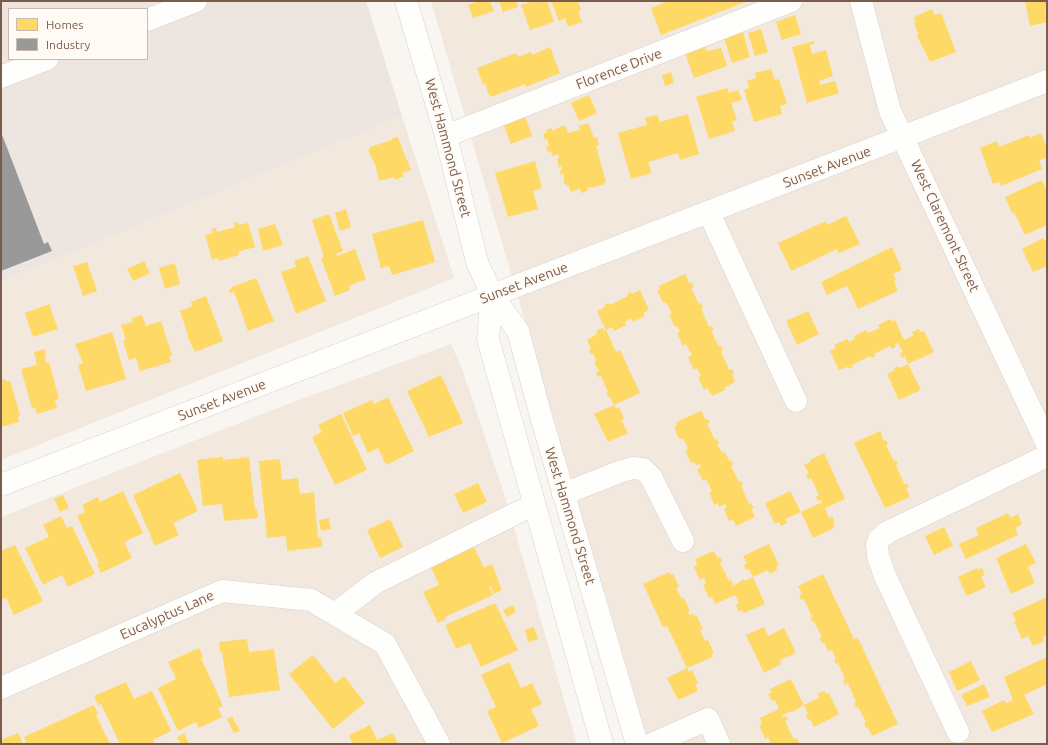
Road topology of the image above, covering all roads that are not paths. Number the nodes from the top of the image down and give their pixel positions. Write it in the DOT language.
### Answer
graph roads {
  1 [pos="196,1"];
  2 [pos="406,1"];
  3 [pos="791,1"];
  4 [pos="861,1"];
  5 [pos="148,20"];
  6 [pos="44,60"];
  7 [pos="1,77"];
  8 [pos="1047,81"];
  9 [pos="446,136"];
  10 [pos="902,137"];
  11 [pos="709,213"];
  12 [pos="492,295"];
  13 [pos="796,401"];
  14 [pos="1047,444"];
  15 [pos="1047,456"];
  16 [pos="1,485"];
  17 [pos="563,494"];
  18 [pos="533,504"];
  19 [pos="683,541"];
  20 [pos="335,614"];
  21 [pos="1,688"];
  22 [pos="958,732"];
  23 [pos="634,736"];
  24 [pos="601,743"];
  25 [pos="439,744"];
  26 [pos="652,744"];
  27 [pos="719,744"];
  1 -- 5 [label="street"];
  2 -- 9 [label="street, West Hammond Street"];
  3 -- 9 [label="street, Florence Drive"];
  4 -- 10 [label="street, West Claremont Street"];
  6 -- 7 [label="street"];
  8 -- 10 [label="street, Sunset Avenue"];
  9 -- 12 [label="street, West Hammond Street"];
  10 -- 11 [label="street, Sunset Avenue"];
  10 -- 14 [label="street, West Claremont Street"];
  11 -- 12 [label="street, Sunset Avenue"];
  11 -- 13 [label="street"];
  12 -- 16 [label="street, Sunset Avenue"];
  12 -- 17 [label="street, West Hammond Street"];
  12 -- 18 [label="street, West Hammond Street"];
  15 -- 22 [label="street"];
  17 -- 19 [label="street"];
  17 -- 23 [label="street, West Hammond Street"];
  18 -- 20 [label="street"];
  18 -- 24 [label="street, West Hammond Street"];
  20 -- 21 [label="street, Eucalyptus Lane"];
  20 -- 25 [label="street, Eucalyptus Lane"];
  23 -- 24 [label="street"];
  26 -- 27 [label="street"];
}
